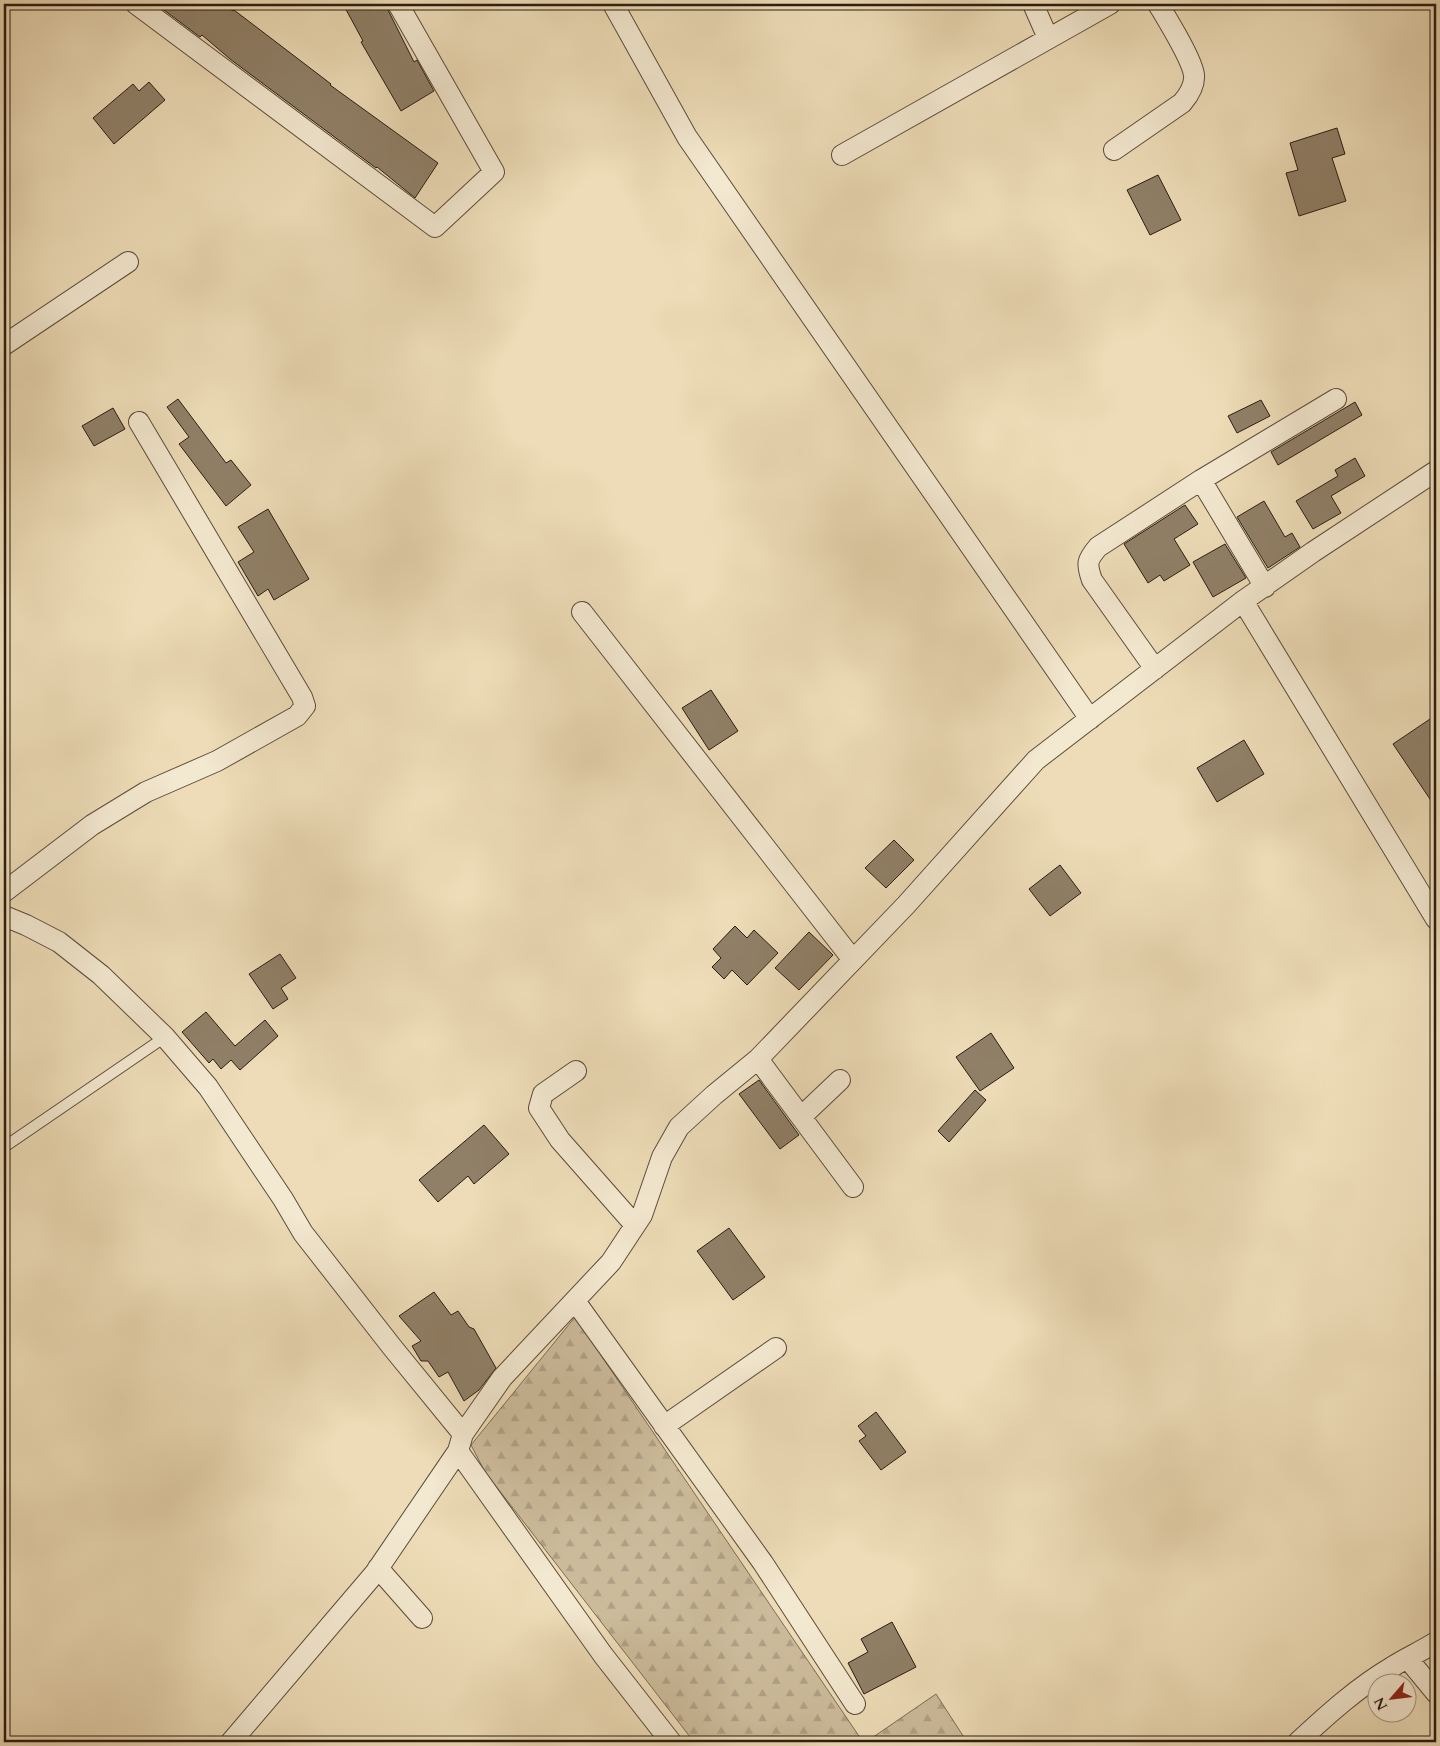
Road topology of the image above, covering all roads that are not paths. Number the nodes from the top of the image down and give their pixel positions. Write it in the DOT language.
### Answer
graph roads {
  1 [pos="136,4"];
  2 [pos="398,4"];
  3 [pos="613,4"];
  4 [pos="1033,4"];
  5 [pos="1110,4"];
  6 [pos="1158,4"];
  7 [pos="1048,38"];
  8 [pos="1114,150"];
  9 [pos="842,155"];
  10 [pos="128,262"];
  11 [pos="4,345"];
  12 [pos="1336,399"];
  13 [pos="139,422"];
  14 [pos="1436,471"];
  15 [pos="1202,480"];
  16 [pos="1265,587"];
  17 [pos="1243,601"];
  18 [pos="582,612"];
  19 [pos="1155,669"];
  20 [pos="1090,719"];
  21 [pos="4,892"];
  22 [pos="4,916"];
  23 [pos="1436,919"];
  24 [pos="853,960"];
  25 [pos="165,1038"];
  26 [pos="758,1059"];
  27 [pos="576,1071"];
  28 [pos="840,1080"];
  29 [pos="801,1117"];
  30 [pos="7,1146"];
  31 [pos="853,1187"];
  32 [pos="634,1224"];
  33 [pos="575,1301"];
  34 [pos="776,1348"];
  35 [pos="664,1426"];
  36 [pos="460,1443"];
  37 [pos="378,1568"];
  38 [pos="422,1618"];
  39 [pos="1436,1642"];
  40 [pos="1408,1659"];
  41 [pos="1436,1693"];
  42 [pos="855,1704"];
  43 [pos="232,1742"];
  44 [pos="671,1742"];
  45 [pos="1298,1742"];
  1 -- 2 [label="street"];
  3 -- 20 [label="street"];
  4 -- 7 [label="street"];
  5 -- 7 [label="street"];
  6 -- 8 [label="street"];
  7 -- 9 [label="street"];
  10 -- 11 [label="street"];
  12 -- 15 [label="street"];
  13 -- 21 [label="street"];
  14 -- 16 [label="street"];
  15 -- 16 [label="street"];
  15 -- 19 [label="street"];
  16 -- 17 [label="street"];
  17 -- 19 [label="street"];
  17 -- 23 [label="street"];
  18 -- 24 [label="street"];
  19 -- 20 [label="street"];
  20 -- 24 [label="street"];
  22 -- 25 [label="street"];
  24 -- 26 [label="street"];
  25 -- 30 [label="lane"];
  25 -- 36 [label="street"];
  26 -- 29 [label="street"];
  26 -- 32 [label="street"];
  27 -- 32 [label="street"];
  28 -- 29 [label="street"];
  29 -- 31 [label="street"];
  32 -- 33 [label="street"];
  33 -- 35 [label="street"];
  33 -- 36 [label="street"];
  34 -- 35 [label="street"];
  35 -- 42 [label="street"];
  36 -- 37 [label="street"];
  36 -- 44 [label="street"];
  37 -- 38 [label="street"];
  37 -- 43 [label="street"];
  39 -- 40 [label="street"];
  40 -- 41 [label="street"];
  40 -- 45 [label="street"];
}
